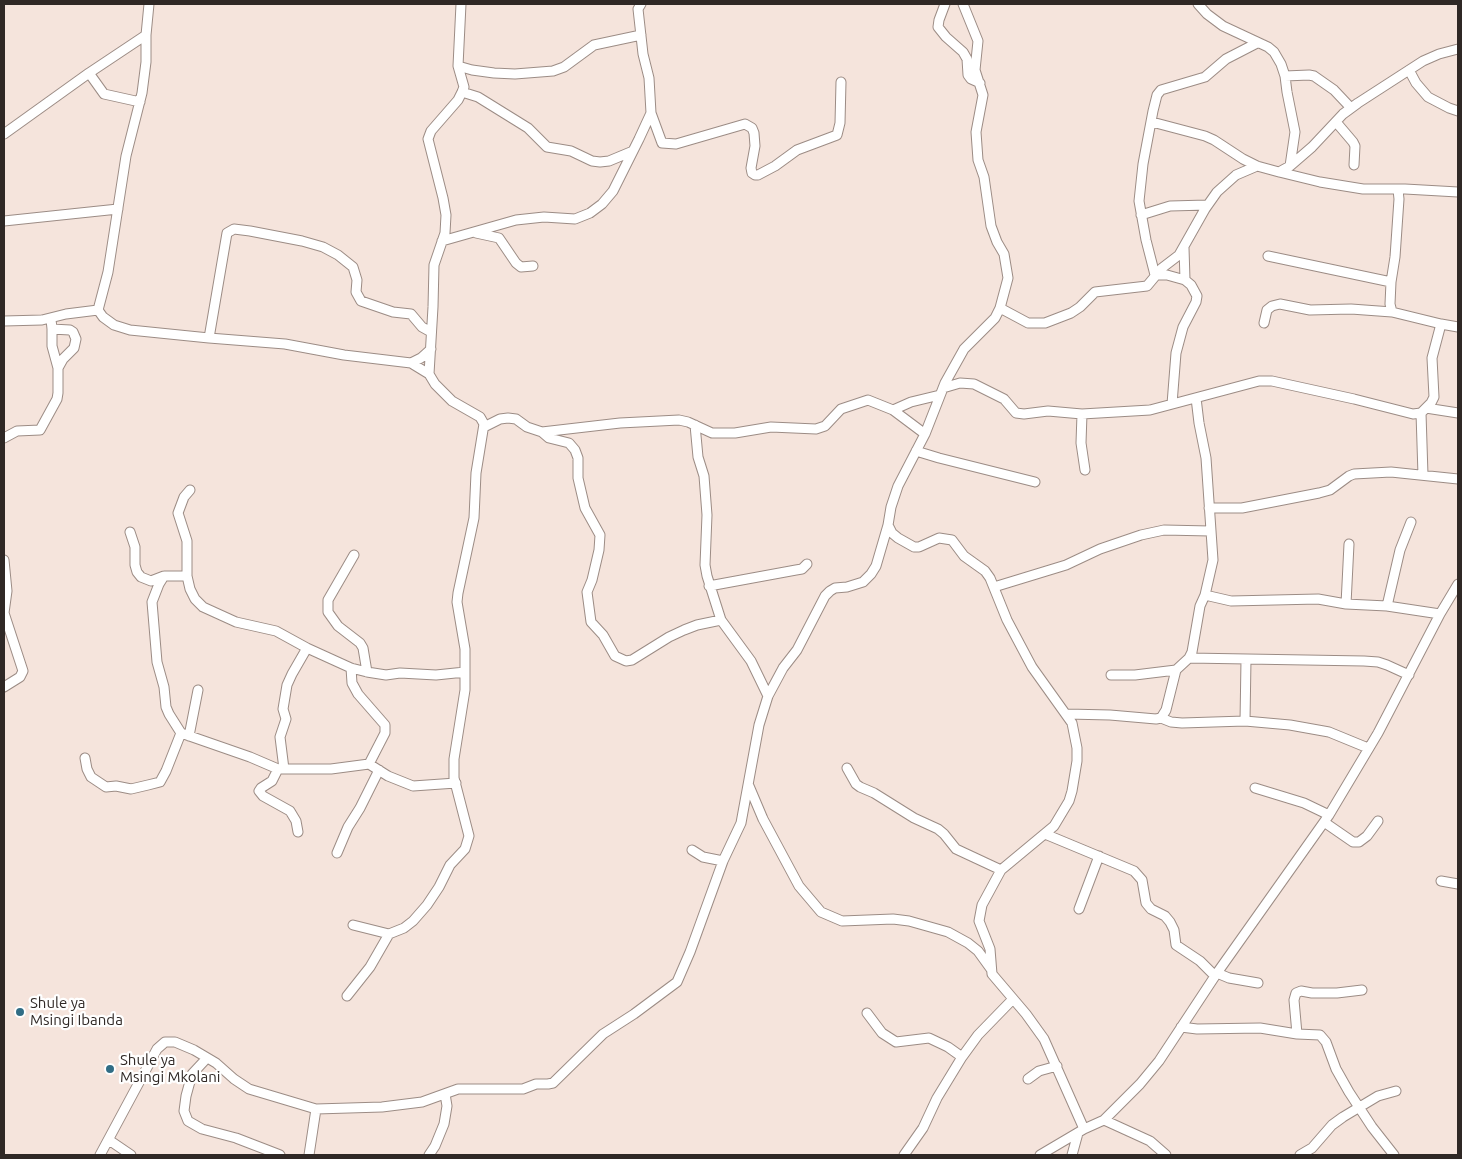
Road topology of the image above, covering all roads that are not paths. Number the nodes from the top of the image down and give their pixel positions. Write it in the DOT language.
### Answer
graph roads {
  1 [pos="149,4"];
  2 [pos="461,4"];
  3 [pos="641,4"];
  4 [pos="945,4"];
  5 [pos="963,4"];
  6 [pos="1198,4"];
  7 [pos="146,35"];
  8 [pos="641,35"];
  9 [pos="1257,42"];
  10 [pos="1458,49"];
  11 [pos="458,66"];
  12 [pos="1409,70"];
  13 [pos="89,73"];
  14 [pos="1286,76"];
  15 [pos="841,82"];
  16 [pos="980,83"];
  17 [pos="462,92"];
  18 [pos="140,102"];
  19 [pos="1351,108"];
  20 [pos="1458,111"];
  21 [pos="651,113"];
  22 [pos="1152,122"];
  23 [pos="1336,122"];
  24 [pos="4,134"];
  25 [pos="633,151"];
  26 [pos="1354,165"];
  27 [pos="1257,166"];
  28 [pos="1290,166"];
  29 [pos="1279,172"];
  30 [pos="1398,190"];
  31 [pos="1458,192"];
  32 [pos="1207,206"];
  33 [pos="118,208"];
  34 [pos="1141,215"];
  35 [pos="4,221"];
  36 [pos="476,233"];
  37 [pos="442,242"];
  38 [pos="1184,248"];
  39 [pos="1268,256"];
  40 [pos="533,266"];
  41 [pos="1155,275"];
  42 [pos="1185,280"];
  43 [pos="1391,282"];
  44 [pos="1000,308"];
  45 [pos="98,310"];
  46 [pos="1392,312"];
  47 [pos="51,319"];
  48 [pos="4,322"];
  49 [pos="1264,323"];
  50 [pos="1441,324"];
  51 [pos="1458,327"];
  52 [pos="52,329"];
  53 [pos="431,332"];
  54 [pos="209,338"];
  55 [pos="431,349"];
  56 [pos="411,363"];
  57 [pos="58,368"];
  58 [pos="429,374"];
  59 [pos="941,392"];
  60 [pos="1196,398"];
  61 [pos="1172,404"];
  62 [pos="893,410"];
  63 [pos="1424,410"];
  64 [pos="1458,413"];
  65 [pos="1082,414"];
  66 [pos="695,425"];
  67 [pos="484,427"];
  68 [pos="542,432"];
  69 [pos="925,434"];
  70 [pos="4,438"];
  71 [pos="916,451"];
  72 [pos="1085,470"];
  73 [pos="1423,475"];
  74 [pos="1458,479"];
  75 [pos="1035,482"];
  76 [pos="190,490"];
  77 [pos="1209,508"];
  78 [pos="1411,522"];
  79 [pos="888,525"];
  80 [pos="1210,531"];
  81 [pos="130,532"];
  82 [pos="1349,544"];
  83 [pos="354,555"];
  84 [pos="4,560"];
  85 [pos="807,564"];
  86 [pos="164,576"];
  87 [pos="187,576"];
  88 [pos="1458,584"];
  89 [pos="710,586"];
  90 [pos="994,586"];
  91 [pos="1205,595"];
  92 [pos="1346,604"];
  93 [pos="1387,606"];
  94 [pos="1440,614"];
  95 [pos="721,620"];
  96 [pos="307,648"];
  97 [pos="1189,658"];
  98 [pos="1246,660"];
  99 [pos="351,668"];
  100 [pos="1176,670"];
  101 [pos="367,672"];
  102 [pos="465,672"];
  103 [pos="1112,675"];
  104 [pos="1409,675"];
  105 [pos="4,687"];
  106 [pos="198,690"];
  107 [pos="768,696"];
  108 [pos="1066,714"];
  109 [pos="1161,718"];
  110 [pos="1245,721"];
  111 [pos="185,735"];
  112 [pos="1368,748"];
  113 [pos="85,758"];
  114 [pos="369,764"];
  115 [pos="847,768"];
  116 [pos="281,769"];
  117 [pos="379,770"];
  118 [pos="456,783"];
  119 [pos="748,783"];
  120 [pos="1255,788"];
  121 [pos="1326,819"];
  122 [pos="1378,821"];
  123 [pos="298,832"];
  124 [pos="1045,834"];
  125 [pos="692,850"];
  126 [pos="337,853"];
  127 [pos="1099,856"];
  128 [pos="723,862"];
  129 [pos="1001,870"];
  130 [pos="1441,881"];
  131 [pos="1458,884"];
  132 [pos="1078,909"];
  133 [pos="353,925"];
  134 [pos="389,934"];
  135 [pos="991,969"];
  136 [pos="1216,974"];
  137 [pos="1258,983"];
  138 [pos="1362,990"];
  139 [pos="347,996"];
  140 [pos="1013,998"];
  141 [pos="867,1013"];
  142 [pos="1181,1027"];
  143 [pos="1297,1034"];
  144 [pos="962,1057"];
  145 [pos="208,1058"];
  146 [pos="1057,1066"];
  147 [pos="1028,1079"];
  148 [pos="1396,1091"];
  149 [pos="445,1094"];
  150 [pos="1358,1107"];
  151 [pos="316,1109"];
  152 [pos="1104,1120"];
  153 [pos="1081,1131"];
  154 [pos="109,1140"];
  155 [pos="100,1155"];
  156 [pos="131,1155"];
  157 [pos="280,1155"];
  158 [pos="309,1155"];
  159 [pos="429,1155"];
  160 [pos="904,1155"];
  161 [pos="1040,1155"];
  162 [pos="1072,1155"];
  163 [pos="1166,1155"];
  164 [pos="1300,1155"];
  165 [pos="1394,1155"];
  1 -- 7 [label="street"];
  2 -- 11 [label="street"];
  3 -- 8 [label="street"];
  4 -- 16 [label="street"];
  5 -- 16 [label="street"];
  6 -- 9 [label="street"];
  7 -- 13 [label="street"];
  7 -- 18 [label="street"];
  8 -- 11 [label="street"];
  8 -- 21 [label="street"];
  9 -- 14 [label="street"];
  9 -- 22 [label="street"];
  10 -- 12 [label="street"];
  11 -- 17 [label="street"];
  12 -- 19 [label="street"];
  12 -- 20 [label="street"];
  13 -- 18 [label="street"];
  13 -- 24 [label="street"];
  14 -- 19 [label="street"];
  14 -- 28 [label="street"];
  15 -- 21 [label="street"];
  16 -- 44 [label="street"];
  17 -- 25 [label="street"];
  17 -- 37 [label="street"];
  18 -- 33 [label="street"];
  19 -- 23 [label="street"];
  21 -- 25 [label="street"];
  22 -- 27 [label="street"];
  22 -- 34 [label="street"];
  23 -- 26 [label="street"];
  23 -- 28 [label="street"];
  25 -- 36 [label="street"];
  27 -- 29 [label="street"];
  27 -- 32 [label="street"];
  28 -- 29 [label="street"];
  29 -- 30 [label="street"];
  30 -- 31 [label="street"];
  30 -- 43 [label="street"];
  32 -- 34 [label="street"];
  32 -- 38 [label="street"];
  33 -- 35 [label="street"];
  33 -- 45 [label="street"];
  34 -- 41 [label="street"];
  36 -- 37 [label="street"];
  36 -- 40 [label="street"];
  37 -- 53 [label="street"];
  38 -- 41 [label="street"];
  38 -- 42 [label="street"];
  39 -- 43 [label="street"];
  41 -- 42 [label="street"];
  41 -- 44 [label="street"];
  42 -- 61 [label="street"];
  43 -- 46 [label="street"];
  44 -- 59 [label="street"];
  45 -- 47 [label="street"];
  45 -- 54 [label="street"];
  46 -- 49 [label="street"];
  46 -- 50 [label="street"];
  47 -- 48 [label="street"];
  47 -- 52 [label="street"];
  50 -- 51 [label="street"];
  50 -- 63 [label="street"];
  52 -- 57 [label="street"];
  52 -- 57 [label="street"];
  53 -- 54 [label="street"];
  53 -- 55 [label="street"];
  54 -- 56 [label="street"];
  55 -- 56 [label="street"];
  55 -- 58 [label="street"];
  56 -- 58 [label="street"];
  57 -- 70 [label="street"];
  58 -- 67 [label="street"];
  59 -- 62 [label="street"];
  59 -- 65 [label="street"];
  59 -- 69 [label="street"];
  60 -- 61 [label="street"];
  60 -- 63 [label="street"];
  60 -- 77 [label="street"];
  61 -- 65 [label="street"];
  62 -- 66 [label="street"];
  62 -- 69 [label="street"];
  63 -- 64 [label="street"];
  63 -- 73 [label="street"];
  65 -- 72 [label="street"];
  66 -- 68 [label="street"];
  66 -- 89 [label="street"];
  67 -- 68 [label="street"];
  67 -- 102 [label="street"];
  68 -- 95 [label="street"];
  69 -- 71 [label="street"];
  71 -- 75 [label="street"];
  71 -- 79 [label="street"];
  73 -- 74 [label="street"];
  73 -- 77 [label="street"];
  76 -- 87 [label="street"];
  77 -- 80 [label="street"];
  78 -- 93 [label="street"];
  79 -- 90 [label="street"];
  79 -- 107 [label="street"];
  80 -- 90 [label="street"];
  80 -- 91 [label="street"];
  81 -- 86 [label="street"];
  82 -- 92 [label="street"];
  83 -- 101 [label="street"];
  84 -- 105 [label="street"];
  85 -- 89 [label="street"];
  86 -- 87 [label="street"];
  86 -- 111 [label="street"];
  87 -- 96 [label="street"];
  88 -- 94 [label="street"];
  89 -- 95 [label="street"];
  90 -- 108 [label="street"];
  91 -- 92 [label="street"];
  91 -- 97 [label="street"];
  92 -- 93 [label="street"];
  93 -- 94 [label="street"];
  94 -- 104 [label="street"];
  95 -- 107 [label="street"];
  96 -- 99 [label="street"];
  96 -- 116 [label="street"];
  97 -- 98 [label="street"];
  97 -- 100 [label="street"];
  98 -- 104 [label="street"];
  98 -- 110 [label="street"];
  99 -- 101 [label="street"];
  99 -- 114 [label="street"];
  100 -- 103 [label="street"];
  100 -- 109 [label="street"];
  101 -- 102 [label="street"];
  102 -- 118 [label="street"];
  104 -- 112 [label="street"];
  106 -- 111 [label="street"];
  107 -- 119 [label="street"];
  108 -- 109 [label="street"];
  108 -- 124 [label="street"];
  109 -- 110 [label="street"];
  110 -- 112 [label="street"];
  111 -- 113 [label="street"];
  111 -- 116 [label="street"];
  112 -- 121 [label="street"];
  114 -- 116 [label="street"];
  114 -- 117 [label="street"];
  115 -- 129 [label="street"];
  116 -- 123 [label="street"];
  117 -- 118 [label="street"];
  117 -- 126 [label="street"];
  118 -- 134 [label="street"];
  119 -- 128 [label="street"];
  119 -- 135 [label="street"];
  120 -- 121 [label="street"];
  121 -- 122 [label="street"];
  121 -- 136 [label="street"];
  124 -- 127 [label="street"];
  124 -- 129 [label="street"];
  125 -- 128 [label="street"];
  127 -- 132 [label="street"];
  127 -- 136 [label="street"];
  128 -- 149 [label="street"];
  129 -- 135 [label="street"];
  130 -- 131 [label="street"];
  133 -- 134 [label="street"];
  134 -- 139 [label="street"];
  135 -- 140 [label="street"];
  136 -- 137 [label="street"];
  136 -- 142 [label="street"];
  138 -- 143 [label="street"];
  140 -- 144 [label="street"];
  140 -- 146 [label="street"];
  141 -- 144 [label="street"];
  142 -- 143 [label="street"];
  142 -- 152 [label="street"];
  143 -- 150 [label="street"];
  144 -- 160 [label="street"];
  145 -- 151 [label="street"];
  145 -- 154 [label="street"];
  145 -- 157 [label="street"];
  146 -- 147 [label="street"];
  146 -- 153 [label="street"];
  148 -- 150 [label="street"];
  149 -- 151 [label="street"];
  149 -- 159 [label="street"];
  150 -- 164 [label="street"];
  150 -- 165 [label="street"];
  151 -- 158 [label="street"];
  152 -- 153 [label="street"];
  152 -- 163 [label="street"];
  153 -- 161 [label="street"];
  153 -- 162 [label="street"];
  154 -- 155 [label="street"];
  154 -- 156 [label="street"];
}
